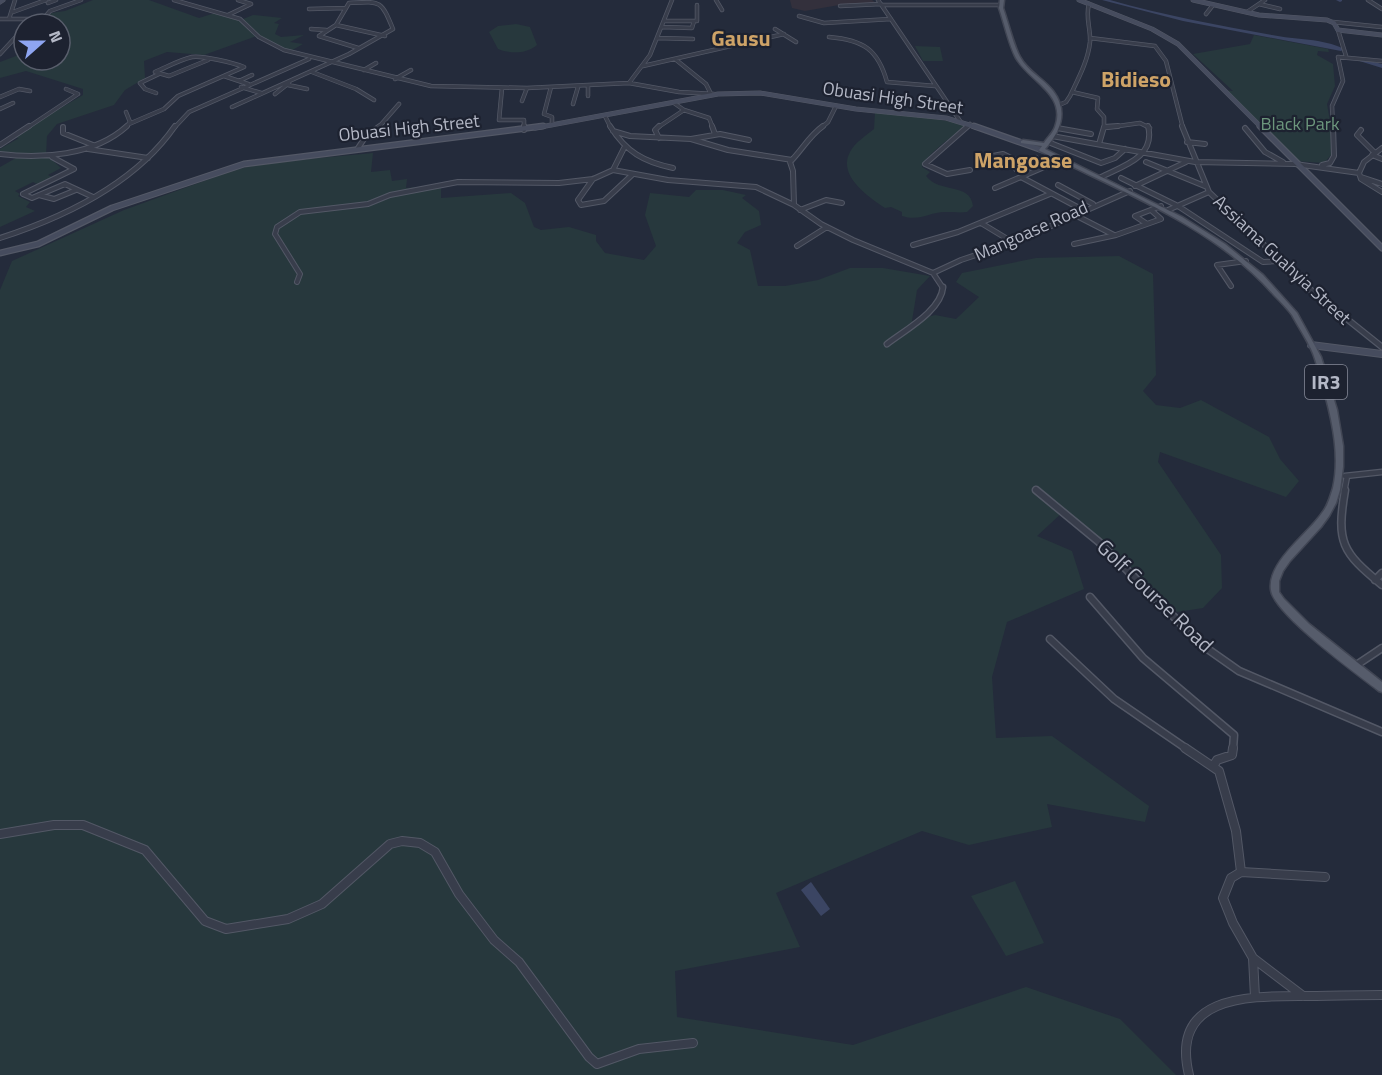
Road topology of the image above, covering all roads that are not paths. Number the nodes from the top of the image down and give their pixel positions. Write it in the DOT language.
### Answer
graph roads {
  1 [pos="15,0"];
  2 [pos="56,0"];
  3 [pos="81,0"];
  4 [pos="174,0"];
  5 [pos="238,0"];
  6 [pos="672,0"];
  7 [pos="716,0"];
  8 [pos="878,0"];
  9 [pos="947,0"];
  10 [pos="1079,0"];
  11 [pos="1193,0"];
  12 [pos="1265,0"];
  13 [pos="1368,0"];
  14 [pos="47,1"];
  15 [pos="1203,1"];
  16 [pos="350,2"];
  17 [pos="1002,3"];
  18 [pos="882,4"];
  19 [pos="1089,4"];
  20 [pos="1259,4"];
  21 [pos="697,5"];
  22 [pos="1213,5"];
  23 [pos="840,6"];
  24 [pos="954,6"];
  25 [pos="346,8"];
  26 [pos="309,9"];
  27 [pos="1280,9"];
  28 [pos="1382,9"];
  29 [pos="722,10"];
  30 [pos="13,12"];
  31 [pos="49,12"];
  32 [pos="1247,12"];
  33 [pos="12,14"];
  34 [pos="1206,14"];
  35 [pos="228,15"];
  36 [pos="799,16"];
  37 [pos="0,19"];
  38 [pos="9,19"];
  39 [pos="891,19"];
  40 [pos="664,21"];
  41 [pos="694,21"];
  42 [pos="1333,22"];
  43 [pos="336,25"];
  44 [pos="662,27"];
  45 [pos="1382,27"];
  46 [pos="311,29"];
  47 [pos="775,29"];
  48 [pos="326,30"];
  49 [pos="1338,30"];
  50 [pos="784,34"];
  51 [pos="1382,35"];
  52 [pos="385,36"];
  53 [pos="830,37"];
  54 [pos="657,38"];
  55 [pos="1090,38"];
  56 [pos="693,39"];
  57 [pos="796,42"];
  58 [pos="12,43"];
  59 [pos="359,48"];
  60 [pos="0,53"];
  61 [pos="1346,56"];
  62 [pos="311,58"];
  63 [pos="675,59"];
  64 [pos="208,60"];
  65 [pos="1382,61"];
  66 [pos="332,62"];
  67 [pos="375,63"];
  68 [pos="643,66"];
  69 [pos="364,70"];
  70 [pos="411,70"];
  71 [pos="312,72"];
  72 [pos="159,74"];
  73 [pos="252,75"];
  74 [pos="224,76"];
  75 [pos="395,79"];
  76 [pos="238,81"];
  77 [pos="628,83"];
  78 [pos="248,84"];
  79 [pos="289,84"];
  80 [pos="935,86"];
  81 [pos="242,87"];
  82 [pos="551,87"];
  83 [pos="578,87"];
  84 [pos="588,87"];
  85 [pos="502,88"];
  86 [pos="527,88"];
  87 [pos="66,89"];
  88 [pos="307,89"];
  89 [pos="0,91"];
  90 [pos="30,91"];
  91 [pos="1072,92"];
  92 [pos="9,93"];
  93 [pos="156,93"];
  94 [pos="261,93"];
  95 [pos="275,94"];
  96 [pos="711,94"];
  97 [pos="718,94"];
  98 [pos="702,95"];
  99 [pos="588,96"];
  100 [pos="0,97"];
  101 [pos="374,100"];
  102 [pos="522,101"];
  103 [pos="13,103"];
  104 [pos="674,103"];
  105 [pos="399,104"];
  106 [pos="573,104"];
  107 [pos="1059,105"];
  108 [pos="836,106"];
  109 [pos="232,107"];
  110 [pos="0,109"];
  111 [pos="684,110"];
  112 [pos="126,112"];
  113 [pos="605,116"];
  114 [pos="960,121"];
  115 [pos="129,124"];
  116 [pos="970,124"];
  117 [pos="552,125"];
  118 [pos="63,127"];
  119 [pos="1104,127"];
  120 [pos="1057,128"];
  121 [pos="1245,128"];
  122 [pos="525,130"];
  123 [pos="1361,130"];
  124 [pos="613,131"];
  125 [pos="715,134"];
  126 [pos="1091,134"];
  127 [pos="1052,136"];
  128 [pos="659,138"];
  129 [pos="691,139"];
  130 [pos="749,140"];
  131 [pos="1023,142"];
  132 [pos="1187,142"];
  133 [pos="1099,144"];
  134 [pos="1205,144"];
  135 [pos="0,145"];
  136 [pos="93,145"];
  137 [pos="1046,146"];
  138 [pos="86,148"];
  139 [pos="358,148"];
  140 [pos="624,148"];
  141 [pos="1382,148"];
  142 [pos="1125,149"];
  143 [pos="1144,153"];
  144 [pos="0,154"];
  145 [pos="1373,154"];
  146 [pos="993,156"];
  147 [pos="52,157"];
  148 [pos="148,158"];
  149 [pos="1036,158"];
  150 [pos="1063,159"];
  151 [pos="1382,159"];
  152 [pos="792,160"];
  153 [pos="1188,161"];
  154 [pos="1146,162"];
  155 [pos="1195,162"];
  156 [pos="1024,164"];
  157 [pos="1287,164"];
  158 [pos="1295,164"];
  159 [pos="1315,165"];
  160 [pos="673,168"];
  161 [pos="1016,169"];
  162 [pos="613,170"];
  163 [pos="970,170"];
  164 [pos="1036,170"];
  165 [pos="1167,171"];
  166 [pos="633,174"];
  167 [pos="1359,175"];
  168 [pos="1021,177"];
  169 [pos="1101,177"];
  170 [pos="593,178"];
  171 [pos="1121,178"];
  172 [pos="1382,178"];
  173 [pos="1380,183"];
  174 [pos="1058,185"];
  175 [pos="995,188"];
  176 [pos="76,189"];
  177 [pos="1132,189"];
  178 [pos="1208,190"];
  179 [pos="1382,192"];
  180 [pos="1050,194"];
  181 [pos="39,195"];
  182 [pos="93,197"];
  183 [pos="842,203"];
  184 [pos="1093,204"];
  185 [pos="794,205"];
  186 [pos="1178,206"];
  187 [pos="1165,208"];
  188 [pos="1081,209"];
  189 [pos="800,210"];
  190 [pos="1151,210"];
  191 [pos="1073,214"];
  192 [pos="981,223"];
  193 [pos="1147,224"];
  194 [pos="827,227"];
  195 [pos="1116,235"];
  196 [pos="0,238"];
  197 [pos="1014,243"];
  198 [pos="1074,244"];
  199 [pos="913,245"];
  200 [pos="797,246"];
  201 [pos="1382,248"];
  202 [pos="0,253"];
  203 [pos="1246,261"];
  204 [pos="1278,261"];
  205 [pos="933,273"];
  206 [pos="297,282"];
  207 [pos="1231,286"];
  208 [pos="887,344"];
  209 [pos="1311,345"];
  210 [pos="1382,347"];
  211 [pos="1382,354"];
  212 [pos="1382,472"];
  213 [pos="1344,476"];
  214 [pos="1036,490"];
  215 [pos="1382,573"];
  216 [pos="1375,580"];
  217 [pos="1382,585"];
  218 [pos="1090,597"];
  219 [pos="1050,639"];
  220 [pos="1382,648"];
  221 [pos="1355,666"];
  222 [pos="1382,688"];
  223 [pos="1382,732"];
  224 [pos="1214,765"];
  225 [pos="0,834"];
  226 [pos="1241,872"];
  227 [pos="1325,877"];
  228 [pos="1253,958"];
  229 [pos="1382,995"];
  230 [pos="1303,996"];
  231 [pos="1255,997"];
  232 [pos="693,1042"];
  233 [pos="1189,1075"];
  1 -- 30 [label="street"];
  2 -- 14 [label="street"];
  3 -- 31 [label="street"];
  4 -- 35 [label="street"];
  5 -- 35 [label="street"];
  6 -- 40 [label="street"];
  7 -- 29 [label="street"];
  8 -- 18 [label="street"];
  9 -- 24 [label="street"];
  10 -- 19 [label="street"];
  11 -- 15 [label="street"];
  12 -- 20 [label="street"];
  13 -- 28 [label="street"];
  14 -- 30 [label="street"];
  15 -- 22 [label="street"];
  16 -- 25 [label="street"];
  16 -- 52 [label="street"];
  17 -- 24 [label="street"];
  17 -- 107 [label="main road"];
  18 -- 23 [label="street"];
  18 -- 24 [label="street"];
  18 -- 39 [label="street"];
  19 -- 55 [label="street"];
  19 -- 158 [label="street"];
  20 -- 27 [label="street"];
  20 -- 32 [label="street"];
  21 -- 41 [label="street"];
  22 -- 32 [label="street"];
  22 -- 34 [label="street"];
  25 -- 26 [label="street"];
  25 -- 43 [label="street"];
  32 -- 42 [label="street"];
  33 -- 38 [label="street"];
  35 -- 62 [label="street"];
  36 -- 39 [label="street"];
  37 -- 38 [label="street"];
  39 -- 80 [label="street"];
  40 -- 41 [label="street"];
  40 -- 44 [label="street"];
  41 -- 44 [label="street"];
  42 -- 45 [label="street"];
  42 -- 49 [label="street"];
  43 -- 48 [label="street"];
  43 -- 52 [label="street"];
  44 -- 54 [label="street"];
  46 -- 48 [label="street"];
  47 -- 50 [label="street"];
  48 -- 59 [label="street"];
  49 -- 51 [label="street"];
  49 -- 61 [label="street"];
  50 -- 57 [label="street"];
  50 -- 63 [label="street"];
  52 -- 59 [label="street"];
  53 -- 80 [label="street"];
  54 -- 56 [label="street"];
  54 -- 68 [label="street"];
  55 -- 91 [label="street"];
  55 -- 132 [label="street"];
  58 -- 60 [label="street"];
  59 -- 66 [label="street"];
  61 -- 65 [label="street"];
  61 -- 159 [label="street"];
  62 -- 66 [label="street"];
  62 -- 78 [label="street"];
  63 -- 68 [label="street"];
  63 -- 96 [label="street"];
  64 -- 72 [label="street"];
  64 -- 72 [label="street"];
  64 -- 74 [label="street"];
  66 -- 69 [label="street"];
  66 -- 71 [label="street"];
  67 -- 69 [label="street"];
  68 -- 77 [label="street"];
  69 -- 75 [label="street"];
  70 -- 75 [label="street"];
  71 -- 79 [label="street"];
  71 -- 101 [label="street"];
  72 -- 93 [label="street"];
  73 -- 76 [label="street"];
  74 -- 76 [label="street"];
  74 -- 115 [label="street"];
  75 -- 85 [label="street"];
  76 -- 78 [label="street"];
  77 -- 84 [label="street"];
  77 -- 98 [label="street"];
  78 -- 81 [label="street"];
  79 -- 88 [label="street"];
  79 -- 94 [label="street"];
  79 -- 95 [label="street"];
  80 -- 114 [label="street"];
  81 -- 94 [label="street"];
  81 -- 148 [label="street"];
  82 -- 83 [label="street"];
  82 -- 86 [label="street"];
  82 -- 117 [label="street"];
  83 -- 84 [label="street"];
  83 -- 106 [label="street"];
  84 -- 99 [label="street"];
  85 -- 86 [label="street"];
  85 -- 122 [label="street"];
  86 -- 102 [label="street"];
  87 -- 135 [label="street"];
  89 -- 92 [label="street"];
  90 -- 92 [label="street"];
  91 -- 107 [label="street"];
  91 -- 119 [label="street"];
  92 -- 100 [label="street"];
  94 -- 109 [label="street"];
  96 -- 97 [label="street"];
  96 -- 98 [label="street"];
  97 -- 98 [label="street, Obuasi High Street"];
  97 -- 108 [label="street, Obuasi High Street"];
  98 -- 104 [label="street, Obuasi High Street"];
  103 -- 110 [label="street"];
  104 -- 111 [label="street"];
  104 -- 113 [label="street, Obuasi High Street"];
  105 -- 139 [label="street"];
  107 -- 120 [label="main road"];
  108 -- 114 [label="street, Obuasi High Street"];
  108 -- 152 [label="street"];
  111 -- 125 [label="street"];
  111 -- 128 [label="street"];
  112 -- 115 [label="street"];
  113 -- 117 [label="street, Obuasi High Street"];
  113 -- 124 [label="street"];
  114 -- 116 [label="street, Obuasi High Street"];
  115 -- 136 [label="street"];
  116 -- 131 [label="street, Obuasi High Street"];
  116 -- 163 [label="street"];
  117 -- 122 [label="street, Obuasi High Street"];
  118 -- 136 [label="street"];
  119 -- 133 [label="street"];
  119 -- 143 [label="street"];
  120 -- 126 [label="street"];
  120 -- 127 [label="main road"];
  121 -- 157 [label="street"];
  122 -- 139 [label="street, Obuasi High Street"];
  123 -- 145 [label="street"];
  124 -- 128 [label="street"];
  124 -- 140 [label="street"];
  125 -- 129 [label="street"];
  125 -- 130 [label="street"];
  127 -- 133 [label="street"];
  127 -- 137 [label="main road"];
  128 -- 129 [label="street"];
  129 -- 152 [label="street"];
  131 -- 137 [label="main road"];
  132 -- 134 [label="street"];
  132 -- 155 [label="street"];
  133 -- 142 [label="street"];
  136 -- 138 [label="street"];
  137 -- 142 [label="street"];
  137 -- 150 [label="main road, IR3"];
  138 -- 147 [label="street"];
  138 -- 148 [label="street"];
  139 -- 202 [label="street, Obuasi High Street"];
  140 -- 160 [label="street"];
  140 -- 162 [label="street"];
  141 -- 145 [label="street"];
  142 -- 143 [label="street"];
  143 -- 153 [label="street"];
  143 -- 169 [label="street"];
  144 -- 147 [label="street"];
  145 -- 151 [label="street"];
  145 -- 167 [label="street"];
  146 -- 156 [label="street"];
  147 -- 181 [label="street"];
  148 -- 182 [label="street"];
  149 -- 156 [label="street"];
  150 -- 164 [label="street"];
  150 -- 169 [label="main road, IR3"];
  152 -- 185 [label="street"];
  153 -- 155 [label="street"];
  153 -- 165 [label="street, Mangoase Road"];
  154 -- 165 [label="street"];
  155 -- 157 [label="street"];
  155 -- 178 [label="street, Assiama Guahyia Street"];
  156 -- 161 [label="street"];
  156 -- 164 [label="street"];
  157 -- 158 [label="street"];
  158 -- 159 [label="street"];
  158 -- 201 [label="street"];
  159 -- 167 [label="street"];
  162 -- 166 [label="street"];
  162 -- 170 [label="street"];
  164 -- 168 [label="street"];
  165 -- 177 [label="street, Mangoase Road"];
  165 -- 178 [label="street"];
  166 -- 170 [label="street"];
  166 -- 185 [label="street"];
  167 -- 173 [label="street"];
  167 -- 179 [label="street"];
  168 -- 175 [label="street"];
  168 -- 180 [label="street"];
  169 -- 177 [label="main road, IR3"];
  170 -- 206 [label="street"];
  171 -- 177 [label="street"];
  172 -- 173 [label="street"];
  174 -- 184 [label="street"];
  176 -- 181 [label="street"];
  176 -- 181 [label="street"];
  176 -- 182 [label="street"];
  177 -- 184 [label="street, Mangoase Road"];
  177 -- 186 [label="street"];
  177 -- 187 [label="main road, IR3"];
  178 -- 186 [label="street"];
  178 -- 204 [label="street, Assiama Guahyia Street"];
  180 -- 188 [label="street"];
  180 -- 192 [label="street"];
  182 -- 196 [label="street"];
  183 -- 189 [label="street"];
  184 -- 188 [label="street, Mangoase Road"];
  185 -- 189 [label="street"];
  186 -- 187 [label="street"];
  186 -- 204 [label="street"];
  187 -- 190 [label="street"];
  187 -- 203 [label="main road, IR3"];
  188 -- 191 [label="street, Mangoase Road"];
  189 -- 194 [label="street"];
  190 -- 193 [label="street"];
  190 -- 193 [label="street"];
  191 -- 195 [label="street"];
  191 -- 197 [label="street, Mangoase Road"];
  192 -- 197 [label="street"];
  192 -- 199 [label="street"];
  193 -- 195 [label="street"];
  194 -- 200 [label="street"];
  194 -- 205 [label="street"];
  195 -- 198 [label="street"];
  197 -- 205 [label="street, Mangoase Road"];
  203 -- 207 [label="street"];
  203 -- 209 [label="main road, IR3"];
  204 -- 210 [label="street, Assiama Guahyia Street"];
  205 -- 208 [label="street"];
  209 -- 211 [label="street"];
  209 -- 213 [label="main road, IR3"];
  212 -- 213 [label="street"];
  213 -- 216 [label="street"];
  213 -- 221 [label="main road, IR3"];
  214 -- 223 [label="street, Golf Course Road"];
  215 -- 216 [label="street"];
  216 -- 217 [label="street"];
  218 -- 224 [label="street"];
  219 -- 224 [label="street"];
  220 -- 221 [label="street"];
  221 -- 222 [label="main road, IR3"];
  224 -- 226 [label="street"];
  225 -- 232 [label="street"];
  226 -- 227 [label="street"];
  226 -- 228 [label="street"];
  228 -- 230 [label="street"];
  228 -- 231 [label="street"];
  229 -- 230 [label="street"];
  230 -- 231 [label="street"];
  231 -- 233 [label="street"];
}
